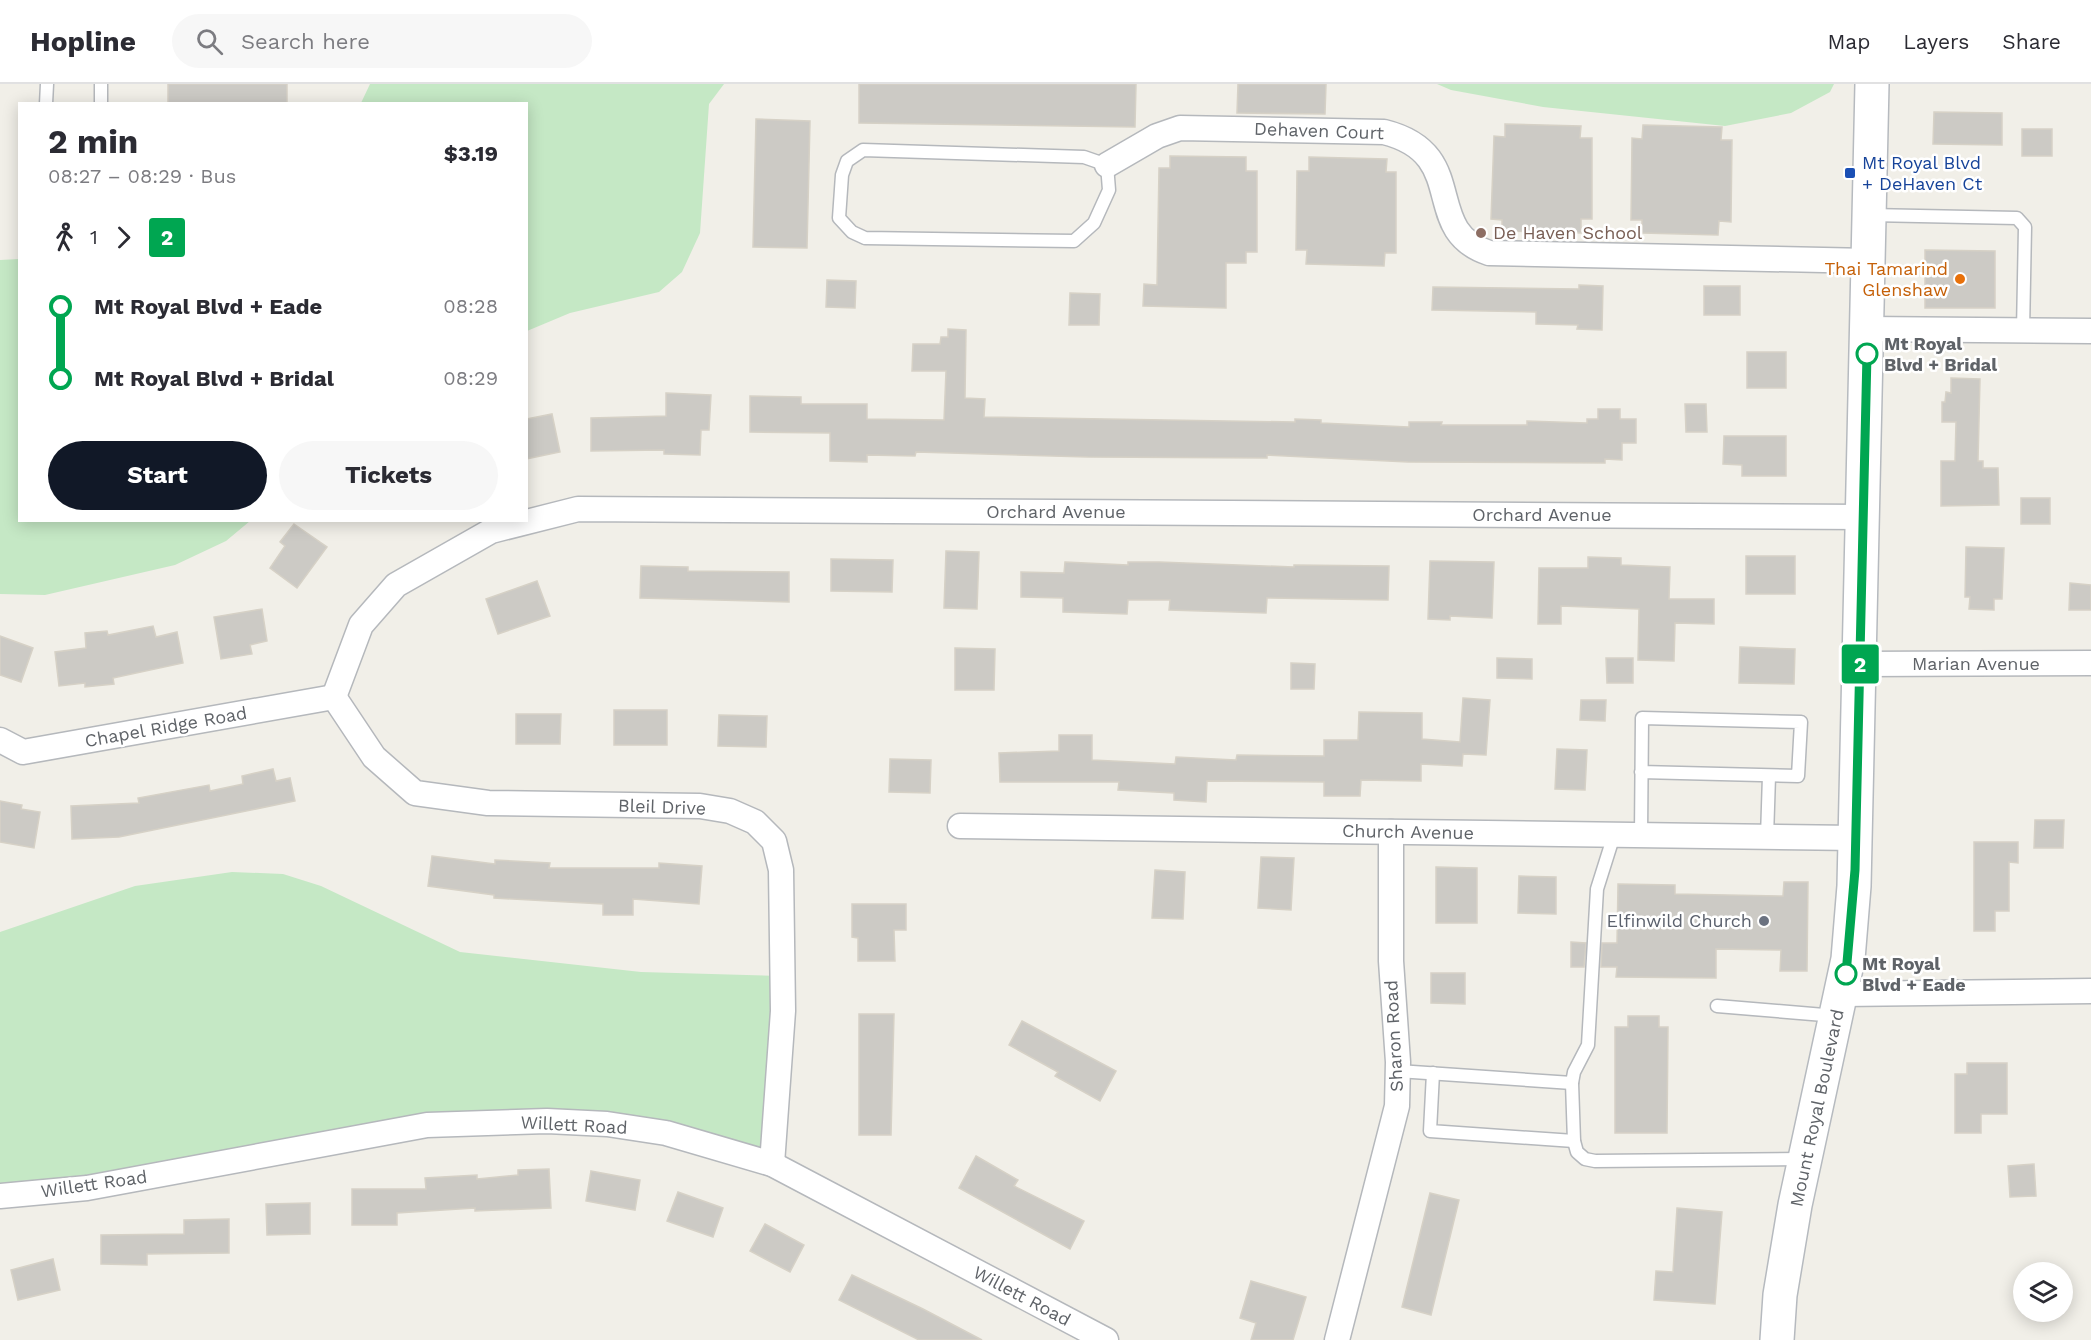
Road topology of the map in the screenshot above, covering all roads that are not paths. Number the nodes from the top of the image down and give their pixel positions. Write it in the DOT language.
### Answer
graph roads {
  1 [pos="47,84"];
  2 [pos="101,84"];
  3 [pos="1872,84"];
  4 [pos="46,102"];
  5 [pos="101,102"];
  6 [pos="1107,165"];
  7 [pos="1869,215"];
  8 [pos="1869,261"];
  9 [pos="1867,329"];
  10 [pos="2023,331"];
  11 [pos="2091,331"];
  12 [pos="1864,517"];
  13 [pos="527,522"];
  14 [pos="528,522"];
  15 [pos="2091,663"];
  16 [pos="1860,664"];
  17 [pos="334,697"];
  18 [pos="0,740"];
  19 [pos="1641,772"];
  20 [pos="1769,776"];
  21 [pos="960,826"];
  22 [pos="1391,832"];
  23 [pos="1614,835"];
  24 [pos="1641,835"];
  25 [pos="1767,837"];
  26 [pos="1856,838"];
  27 [pos="2091,992"];
  28 [pos="1839,1005"];
  29 [pos="1717,1006"];
  30 [pos="1398,1071"];
  31 [pos="1433,1073"];
  32 [pos="1572,1083"];
  33 [pos="1574,1141"];
  34 [pos="1805,1160"];
  35 [pos="772,1164"];
  36 [pos="0,1196"];
  37 [pos="1106,1340"];
  38 [pos="1337,1340"];
  39 [pos="1777,1340"];
  1 -- 4 [label="lane"];
  2 -- 5 [label="lane"];
  3 -- 7 [label="main road, Mount Royal Boulevard"];
  6 -- 6 [label="lane"];
  6 -- 8 [label="street, Dehaven Court"];
  7 -- 8 [label="main road, Mount Royal Boulevard"];
  7 -- 10 [label="lane"];
  8 -- 9 [label="main road, Mount Royal Boulevard"];
  9 -- 10 [label="street"];
  9 -- 12 [label="main road, Mount Royal Boulevard"];
  10 -- 11 [label="street"];
  12 -- 14 [label="street, Orchard Avenue"];
  12 -- 16 [label="main road, Mount Royal Boulevard"];
  13 -- 17 [label="street, Orchard Avenue"];
  15 -- 16 [label="street, Marian Avenue"];
  16 -- 26 [label="main road, Mount Royal Boulevard"];
  17 -- 18 [label="street, Chapel Ridge Road"];
  17 -- 35 [label="street, Bleil Drive"];
  19 -- 20 [label="lane"];
  19 -- 20 [label="lane"];
  19 -- 24 [label="lane"];
  20 -- 25 [label="lane"];
  21 -- 22 [label="street, Church Avenue"];
  22 -- 23 [label="street, Church Avenue"];
  22 -- 30 [label="street, Sharon Road"];
  23 -- 24 [label="street, Church Avenue"];
  23 -- 32 [label="lane"];
  24 -- 25 [label="street, Church Avenue"];
  25 -- 26 [label="street, Church Avenue"];
  26 -- 28 [label="main road, Mount Royal Boulevard"];
  27 -- 28 [label="street"];
  28 -- 29 [label="lane"];
  28 -- 34 [label="main road, Mount Royal Boulevard"];
  30 -- 31 [label="lane"];
  30 -- 38 [label="street, Sharon Road"];
  31 -- 32 [label="lane"];
  31 -- 33 [label="lane"];
  32 -- 33 [label="lane"];
  33 -- 34 [label="lane"];
  34 -- 39 [label="main road, Mount Royal Boulevard"];
  35 -- 36 [label="street, Willett Road"];
  35 -- 37 [label="street, Willett Road"];
}
